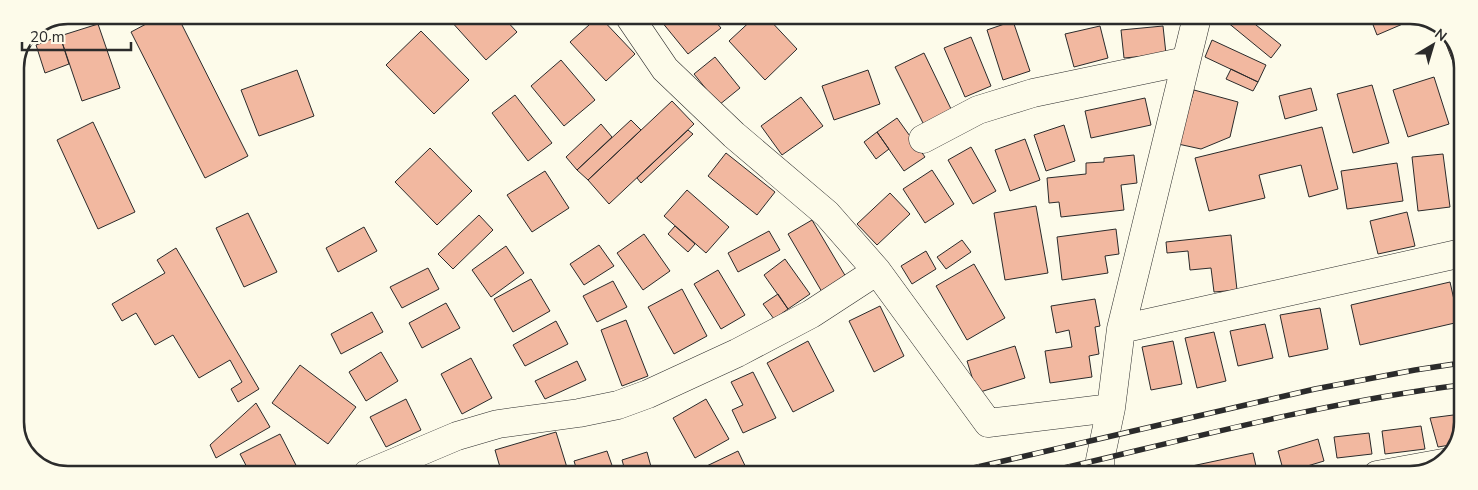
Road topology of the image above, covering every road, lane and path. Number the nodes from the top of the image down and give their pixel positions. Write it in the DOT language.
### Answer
graph roads {
  1 [pos="634,24"];
  2 [pos="1195,24"];
  3 [pos="1186,61"];
  4 [pos="924,139"];
  5 [pos="1454,255"];
  6 [pos="877,270"];
  7 [pos="1121,329"];
  8 [pos="1111,408"];
  9 [pos="386,466"];
  10 [pos="1100,466"];
  1 -- 6 [label="street"];
  2 -- 3 [label="street"];
  3 -- 4 [label="street"];
  3 -- 7 [label="street"];
  5 -- 7 [label="street"];
  6 -- 8 [label="street"];
  6 -- 9 [label="street"];
  7 -- 8 [label="street"];
  8 -- 10 [label="street"];
}
